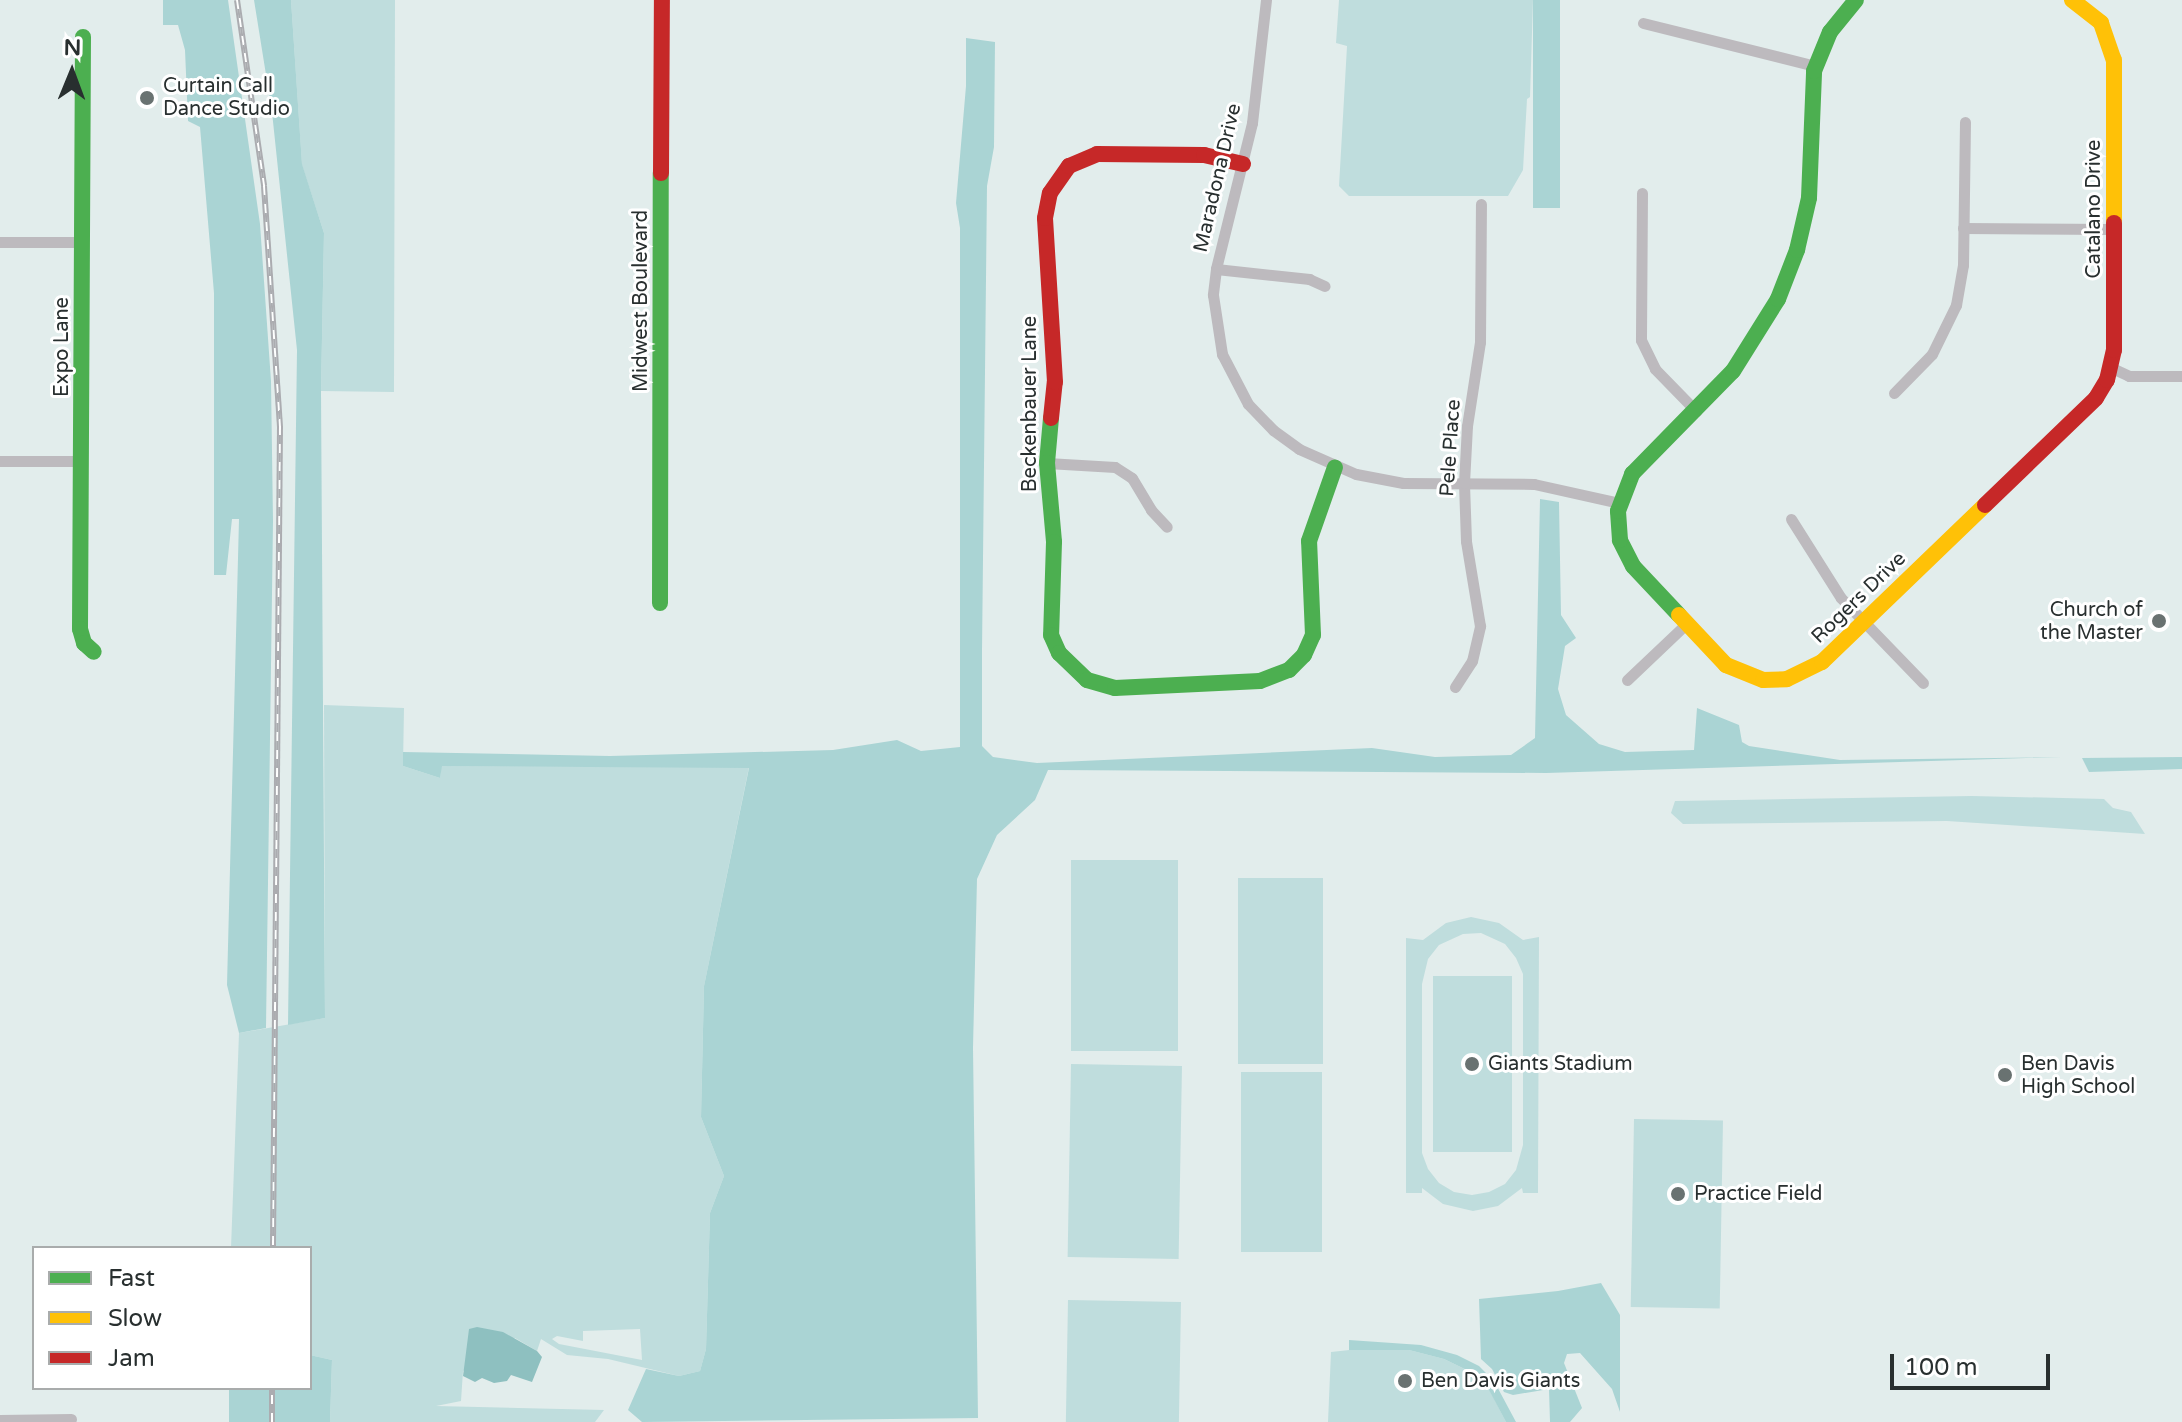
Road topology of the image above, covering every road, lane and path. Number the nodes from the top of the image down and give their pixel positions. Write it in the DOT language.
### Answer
graph roads {
  1 [pos="662,0"];
  2 [pos="1266,0"];
  3 [pos="1856,0"];
  4 [pos="2072,0"];
  5 [pos="1643,23"];
  6 [pos="83,37"];
  7 [pos="1816,66"];
  8 [pos="1965,122"];
  9 [pos="1243,164"];
  10 [pos="1642,193"];
  11 [pos="1481,204"];
  12 [pos="1963,228"];
  13 [pos="2114,229"];
  14 [pos="0,242"];
  15 [pos="82,242"];
  16 [pos="1216,269"];
  17 [pos="1325,286"];
  18 [pos="2112,368"];
  19 [pos="2182,376"];
  20 [pos="1894,393"];
  21 [pos="1696,411"];
  22 [pos="0,461"];
  23 [pos="81,461"];
  24 [pos="1047,463"];
  25 [pos="1335,467"];
  26 [pos="1464,483"];
  27 [pos="1619,503"];
  28 [pos="1791,519"];
  29 [pos="1167,527"];
  30 [pos="660,603"];
  31 [pos="1863,622"];
  32 [pos="1687,623"];
  33 [pos="94,652"];
  34 [pos="1627,680"];
  35 [pos="1923,683"];
  36 [pos="1455,687"];
  37 [pos="71,1419"];
  38 [pos="0,1420"];
  1 -- 30 [label="street, Midwest Boulevard"];
  2 -- 9 [label="street, Maradona Drive"];
  3 -- 7 [label="street"];
  4 -- 13 [label="street, Catalano Drive"];
  5 -- 7 [label="street"];
  6 -- 15 [label="street, Expo Lane"];
  7 -- 21 [label="street"];
  8 -- 12 [label="street"];
  9 -- 16 [label="street, Maradona Drive"];
  9 -- 24 [label="street, Beckenbauer Lane"];
  10 -- 21 [label="street"];
  11 -- 26 [label="street, Pele Place"];
  12 -- 13 [label="street"];
  12 -- 20 [label="street"];
  13 -- 18 [label="street, Catalano Drive"];
  14 -- 15 [label="street"];
  15 -- 23 [label="street, Expo Lane"];
  16 -- 17 [label="street"];
  16 -- 25 [label="street, Maradona Drive"];
  18 -- 19 [label="street"];
  18 -- 31 [label="street, Rogers Drive"];
  21 -- 27 [label="street"];
  22 -- 23 [label="street"];
  23 -- 33 [label="street, Expo Lane"];
  24 -- 25 [label="street, Beckenbauer Lane"];
  24 -- 29 [label="street"];
  25 -- 26 [label="street, Maradona Drive"];
  26 -- 27 [label="street, Maradona Drive"];
  26 -- 36 [label="street, Pele Place"];
  27 -- 32 [label="street, Rogers Drive"];
  28 -- 31 [label="street"];
  31 -- 32 [label="street, Rogers Drive"];
  31 -- 35 [label="street"];
  32 -- 34 [label="street"];
  37 -- 38 [label="street"];
}
